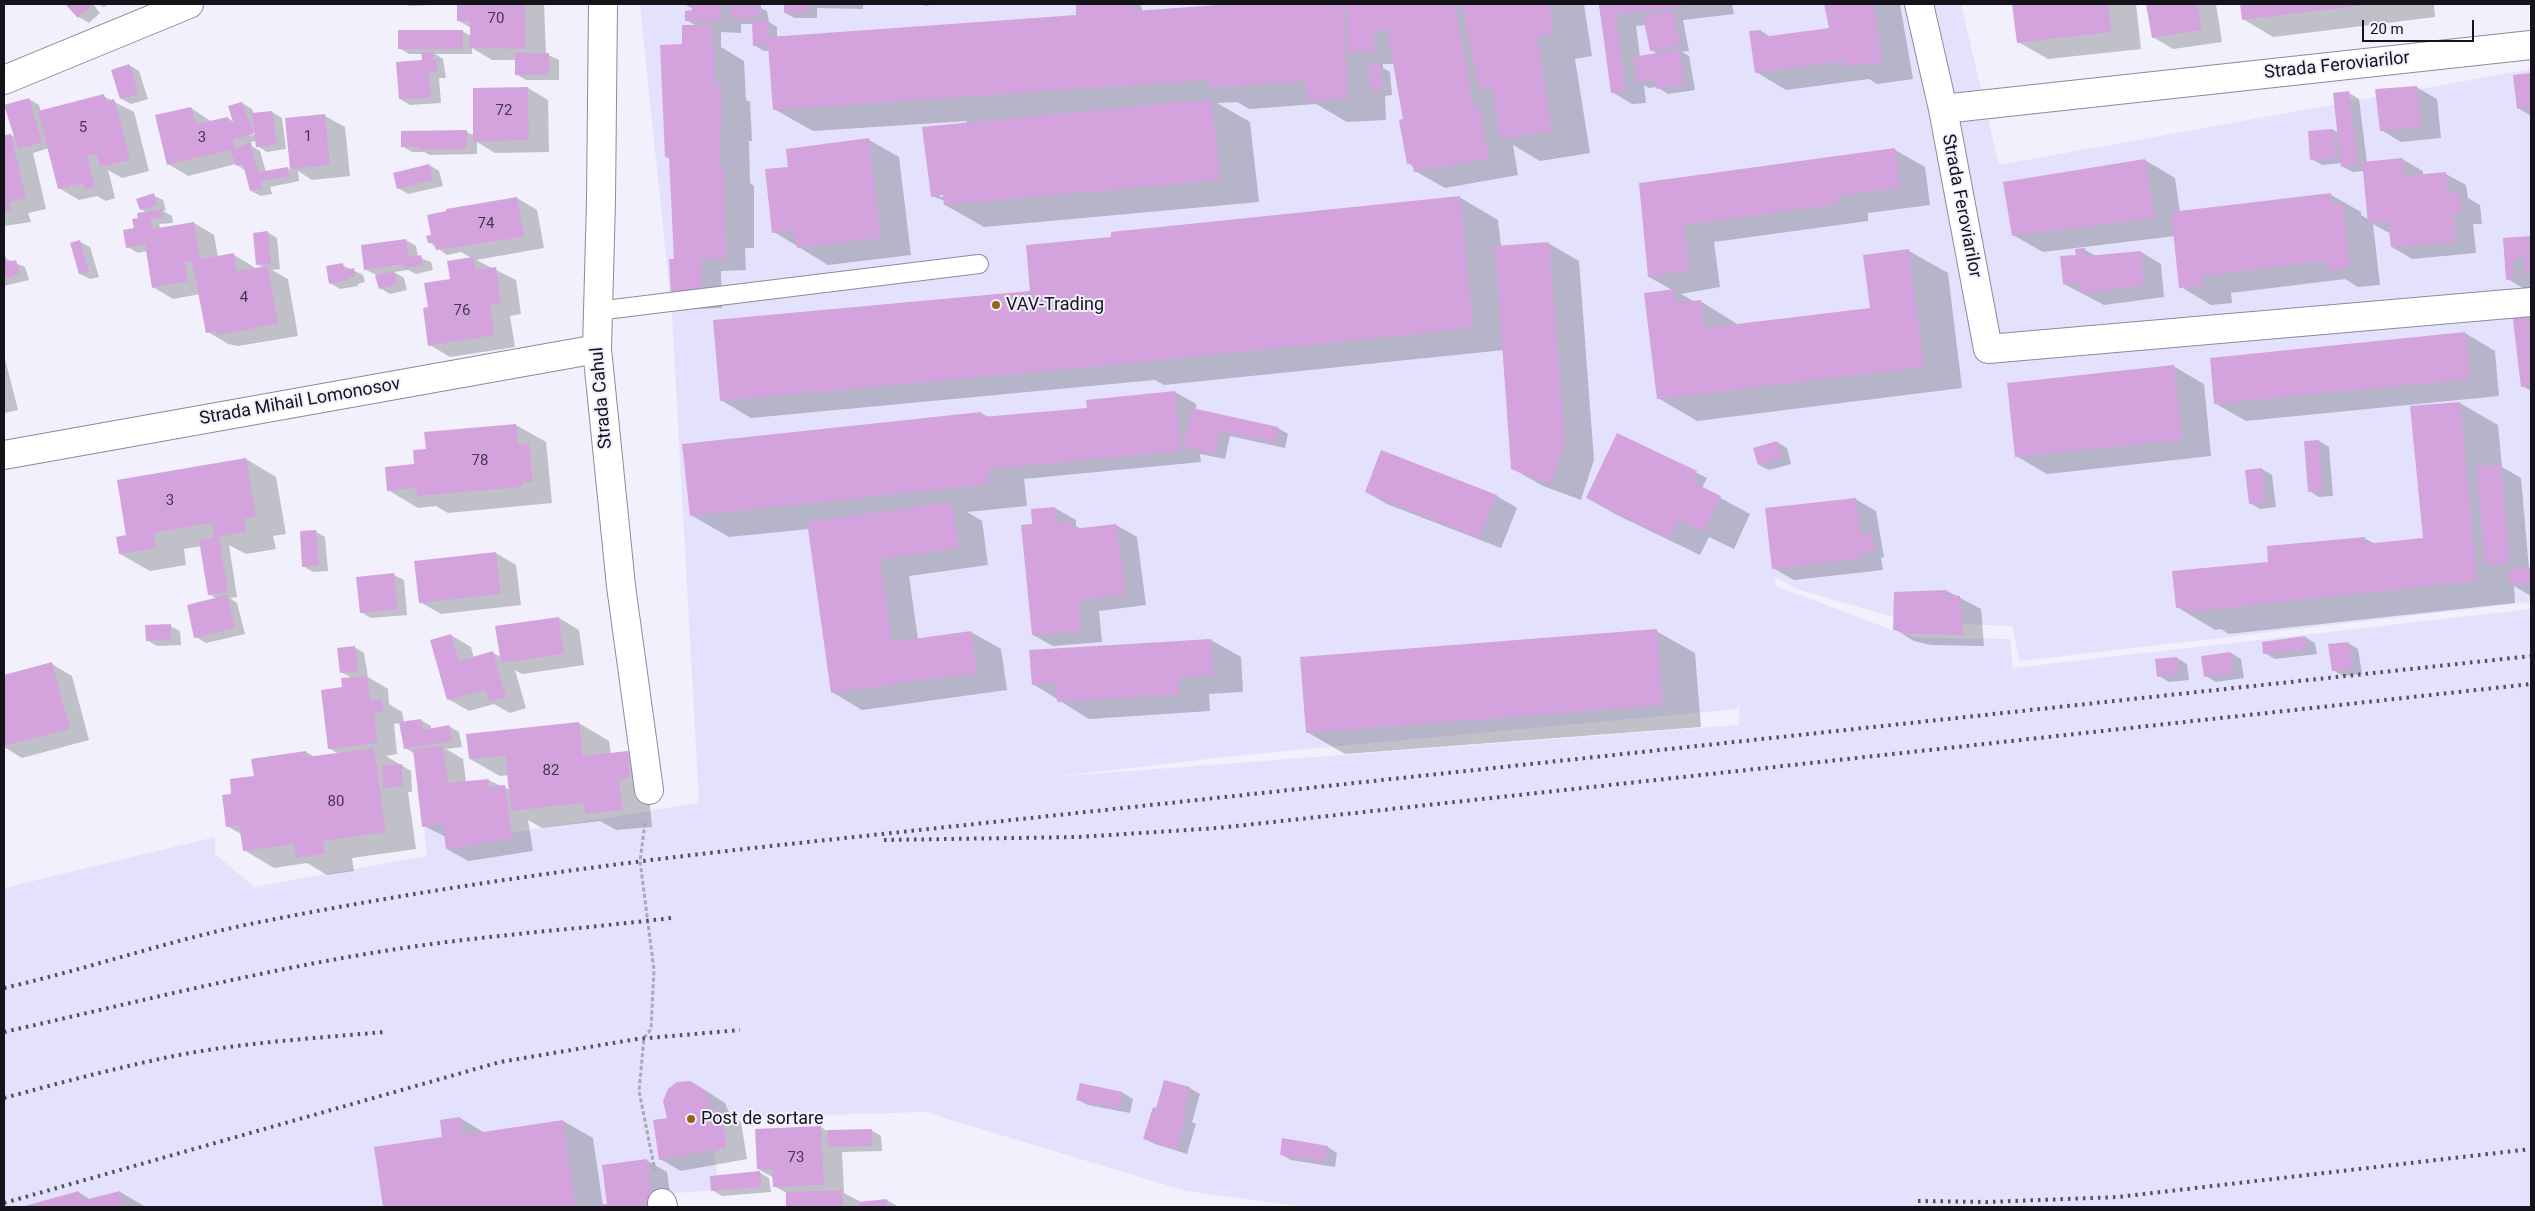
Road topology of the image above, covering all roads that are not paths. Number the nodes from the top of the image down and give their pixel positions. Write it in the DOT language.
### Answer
graph roads {
  1 [pos="189,4"];
  2 [pos="603,4"];
  3 [pos="1919,4"];
  4 [pos="2531,46"];
  5 [pos="4,80"];
  6 [pos="1943,109"];
  7 [pos="979,264"];
  8 [pos="2531,302"];
  9 [pos="597,311"];
  10 [pos="597,349"];
  11 [pos="4,455"];
  12 [pos="649,790"];
  1 -- 5 [label="street"];
  2 -- 9 [label="street, Strada Cahul"];
  3 -- 6 [label="street"];
  4 -- 6 [label="street, Strada Feroviarilor"];
  6 -- 8 [label="street, Strada Feroviarilor"];
  7 -- 9 [label="lane"];
  9 -- 10 [label="street, Strada Cahul"];
  10 -- 11 [label="street, Strada Mihail Lomonosov"];
  10 -- 12 [label="street, Strada Cahul"];
}
